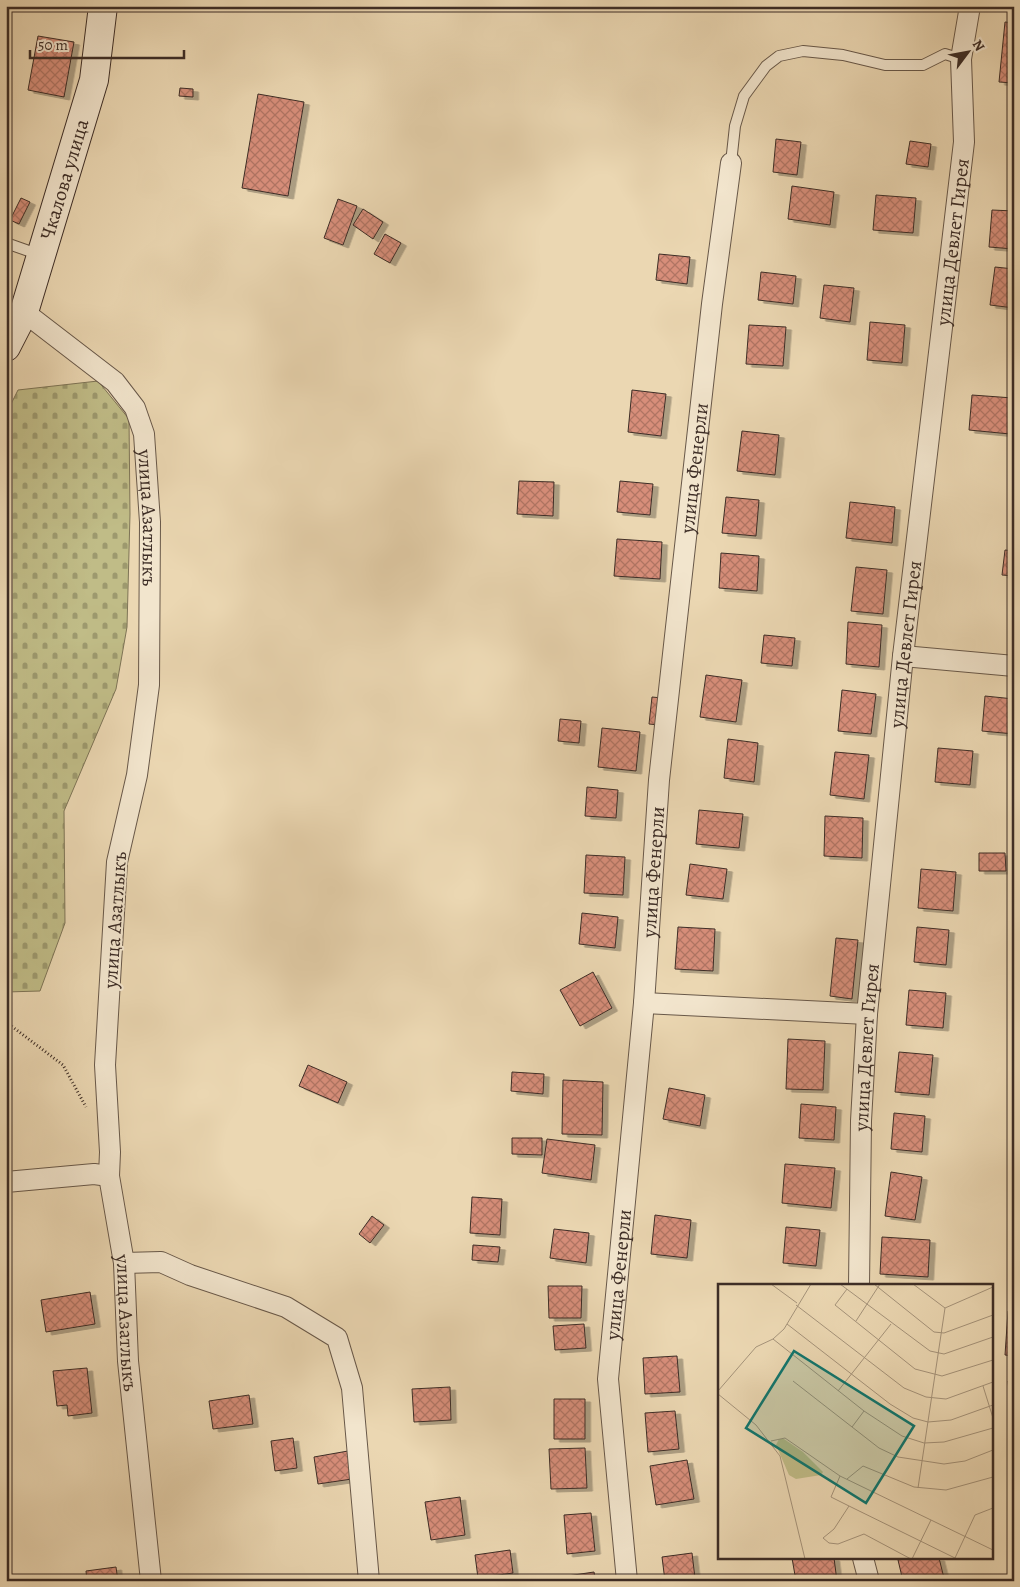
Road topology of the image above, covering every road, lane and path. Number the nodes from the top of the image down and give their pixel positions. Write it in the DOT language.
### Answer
graph roads {
  1 [pos="103,6"];
  2 [pos="970,6"];
  3 [pos="961,59"];
  4 [pos="731,163"];
  5 [pos="6,243"];
  6 [pos="41,255"];
  7 [pos="24,312"];
  8 [pos="6,347"];
  9 [pos="903,656"];
  10 [pos="1014,666"];
  11 [pos="644,1003"];
  12 [pos="867,1014"];
  13 [pos="6,1022"];
  14 [pos="86,1108"];
  15 [pos="110,1176"];
  16 [pos="6,1182"];
  17 [pos="124,1263"];
  18 [pos="859,1284"];
  19 [pos="864,1560"];
  20 [pos="151,1581"];
  21 [pos="369,1581"];
  22 [pos="627,1581"];
  23 [pos="869,1581"];
  1 -- 6 [label="street, Чкалова улица"];
  2 -- 3 [label="street, улица Девлет Гирея"];
  3 -- 4 [label="lane"];
  3 -- 9 [label="street, улица Девлет Гирея"];
  4 -- 11 [label="street, улица Фенерли"];
  5 -- 6 [label="lane"];
  6 -- 7 [label="street, Чкалова улица"];
  7 -- 8 [label="street, Чкалова улица"];
  7 -- 15 [label="street, улица Азатлыкъ"];
  9 -- 10 [label="street"];
  9 -- 12 [label="street, улица Девлет Гирея"];
  11 -- 12 [label="street"];
  11 -- 22 [label="street, улица Фенерли"];
  12 -- 18 [label="street, улица Девлет Гирея"];
  13 -- 14 [label="path"];
  15 -- 16 [label="street"];
  15 -- 17 [label="street, улица Азатлыкъ"];
  17 -- 20 [label="street, улица Азатлыкъ"];
  17 -- 21 [label="street"];
  19 -- 23 [label="street"];
}
